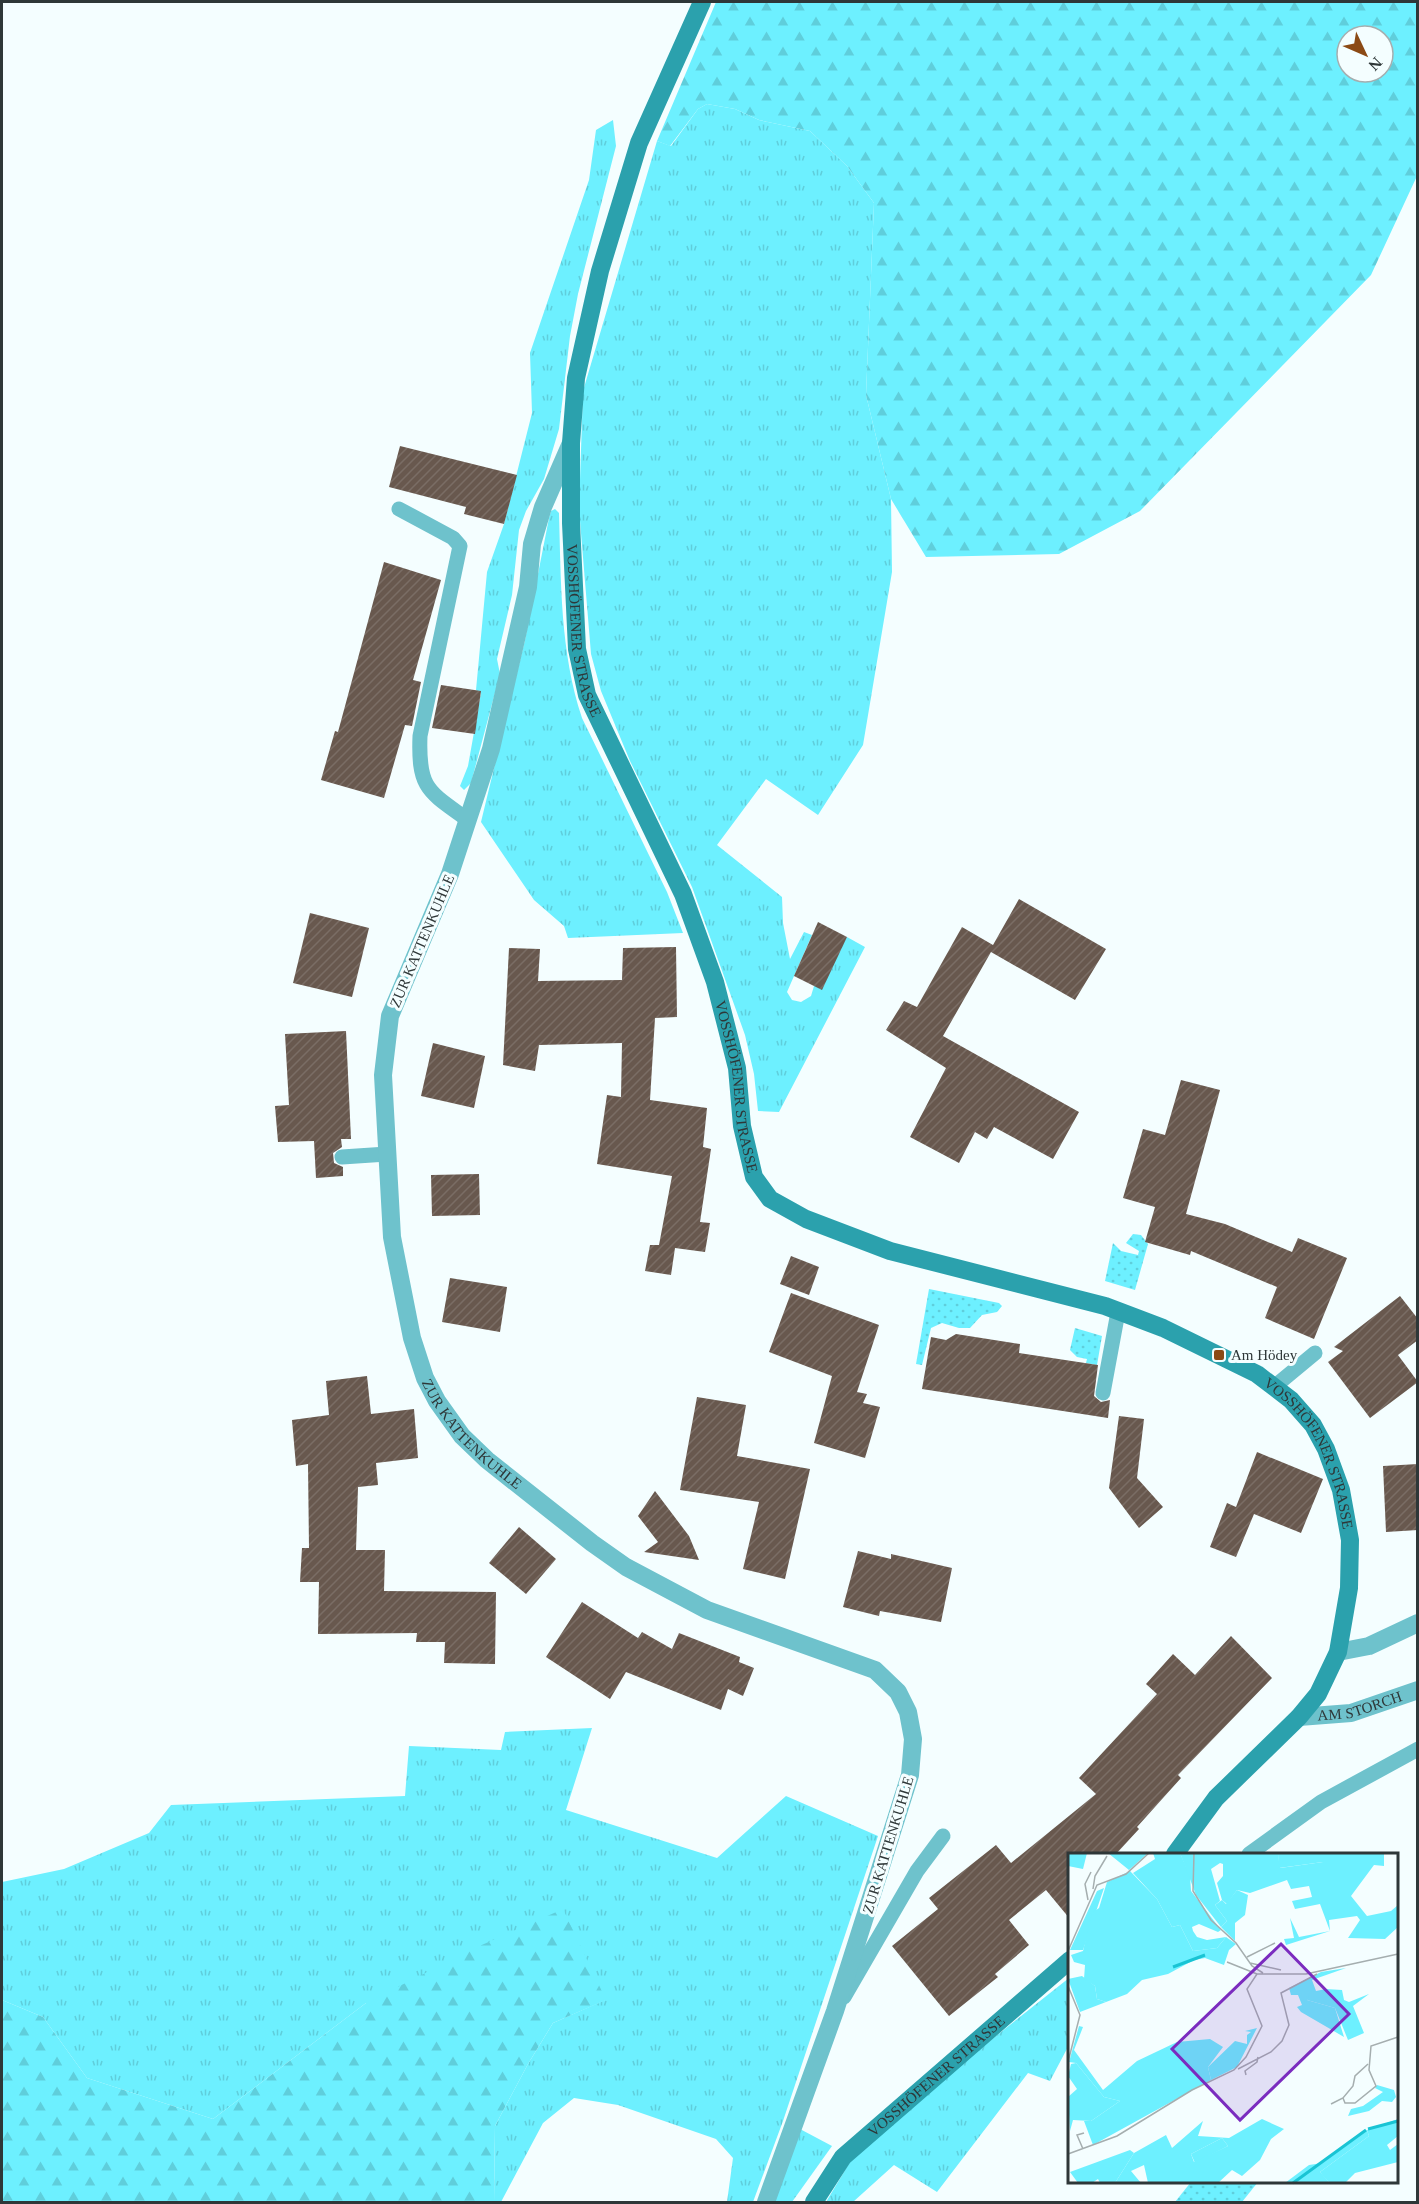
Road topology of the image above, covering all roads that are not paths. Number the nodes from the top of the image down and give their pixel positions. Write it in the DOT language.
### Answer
graph roads {
  1 [pos="702,2"];
  2 [pos="571,442"];
  3 [pos="399,509"];
  4 [pos="468,820"];
  5 [pos="387,1154"];
  6 [pos="342,1157"];
  7 [pos="1118,1312"];
  8 [pos="1316,1353"];
  9 [pos="1274,1387"];
  10 [pos="1103,1393"];
  11 [pos="1418,1623"];
  12 [pos="1338,1652"];
  13 [pos="1418,1690"];
  14 [pos="1299,1717"];
  15 [pos="1418,1749"];
  16 [pos="943,1836"];
  17 [pos="1176,1853"];
  18 [pos="1251,1853"];
  19 [pos="1068,1962"];
  20 [pos="835,2011"];
  21 [pos="766,2202"];
  22 [pos="814,2202"];
  1 -- 2 [label="street, VOSSHÖFENER STRASSE"];
  2 -- 4 [label="street, ZUR KATTENKUHLE"];
  2 -- 7 [label="street, VOSSHÖFENER STRASSE"];
  3 -- 4 [label="lane"];
  4 -- 5 [label="street, ZUR KATTENKUHLE"];
  5 -- 6 [label="lane"];
  5 -- 20 [label="street, ZUR KATTENKUHLE"];
  7 -- 9 [label="street, VOSSHÖFENER STRASSE"];
  7 -- 10 [label="lane"];
  8 -- 9 [label="lane"];
  9 -- 12 [label="street, VOSSHÖFENER STRASSE"];
  11 -- 12 [label="street"];
  12 -- 14 [label="street, VOSSHÖFENER STRASSE"];
  13 -- 14 [label="street, AM STORCH"];
  14 -- 17 [label="street, VOSSHÖFENER STRASSE"];
  15 -- 18 [label="lane"];
  16 -- 20 [label="lane"];
  19 -- 22 [label="street, VOSSHÖFENER STRASSE"];
  20 -- 21 [label="street, ZUR KATTENKUHLE"];
}
